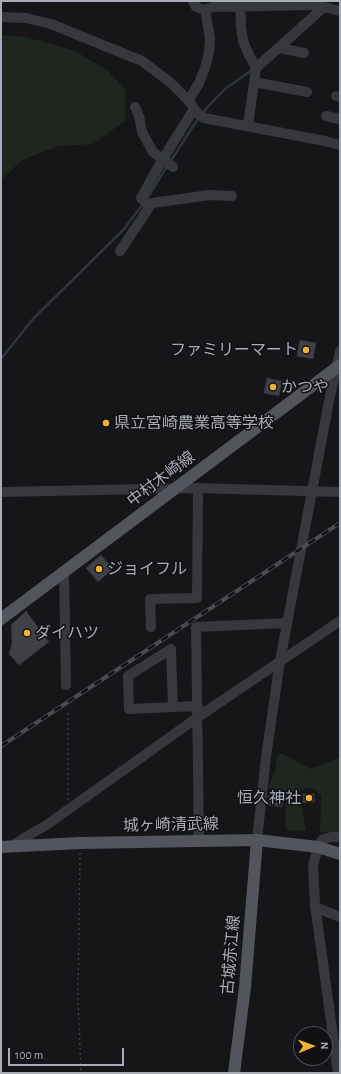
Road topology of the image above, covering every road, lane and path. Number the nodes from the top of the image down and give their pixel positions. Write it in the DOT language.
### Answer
graph roads {
  1 [pos="193,1"];
  2 [pos="264,3"];
  3 [pos="284,3"];
  4 [pos="305,3"];
  5 [pos="240,4"];
  6 [pos="210,6"];
  7 [pos="324,7"];
  8 [pos="340,11"];
  9 [pos="1,17"];
  10 [pos="278,48"];
  11 [pos="304,53"];
  12 [pos="256,68"];
  13 [pos="254,82"];
  14 [pos="307,92"];
  15 [pos="188,101"];
  16 [pos="135,107"];
  17 [pos="198,113"];
  18 [pos="326,116"];
  19 [pos="340,119"];
  20 [pos="248,126"];
  21 [pos="325,141"];
  22 [pos="340,145"];
  23 [pos="340,151"];
  24 [pos="167,163"];
  25 [pos="232,196"];
  26 [pos="149,207"];
  27 [pos="120,251"];
  28 [pos="340,351"];
  29 [pos="338,367"];
  30 [pos="198,488"];
  31 [pos="175,489"];
  32 [pos="312,491"];
  33 [pos="1,492"];
  34 [pos="340,492"];
  35 [pos="64,572"];
  36 [pos="1,619"];
  37 [pos="340,621"];
  38 [pos="287,623"];
  39 [pos="151,628"];
  40 [pos="280,661"];
  41 [pos="66,685"];
  42 [pos="198,706"];
  43 [pos="173,707"];
  44 [pos="68,712"];
  45 [pos="198,717"];
  46 [pos="68,810"];
  47 [pos="340,838"];
  48 [pos="257,840"];
  49 [pos="199,841"];
  50 [pos="80,843"];
  51 [pos="5,847"];
  52 [pos="318,847"];
  53 [pos="340,854"];
  54 [pos="315,907"];
  55 [pos="340,917"];
  56 [pos="335,1018"];
  57 [pos="338,1068"];
  58 [pos="81,1073"];
  59 [pos="234,1073"];
  1 -- 6 [label="street"];
  2 -- 3 [label="street"];
  2 -- 5 [label="street"];
  3 -- 4 [label="street"];
  4 -- 7 [label="street"];
  5 -- 6 [label="street"];
  5 -- 12 [label="street"];
  6 -- 15 [label="street"];
  7 -- 8 [label="street"];
  7 -- 10 [label="street"];
  9 -- 15 [label="street"];
  10 -- 11 [label="street"];
  10 -- 12 [label="street"];
  12 -- 13 [label="street"];
  13 -- 14 [label="street"];
  13 -- 20 [label="street"];
  15 -- 17 [label="street"];
  16 -- 24 [label="street"];
  17 -- 20 [label="street"];
  17 -- 24 [label="street"];
  18 -- 19 [label="street"];
  20 -- 21 [label="street"];
  21 -- 22 [label="street"];
  21 -- 23 [label="street"];
  24 -- 26 [label="street"];
  25 -- 26 [label="street"];
  26 -- 27 [label="street"];
  28 -- 29 [label="street"];
  29 -- 31 [label="main road, 中村木崎線"];
  29 -- 32 [label="street"];
  30 -- 31 [label="street"];
  30 -- 32 [label="street"];
  30 -- 39 [label="street"];
  31 -- 33 [label="street"];
  31 -- 35 [label="main road, 中村木崎線"];
  32 -- 34 [label="street"];
  32 -- 38 [label="street"];
  35 -- 36 [label="main road, 中村木崎線"];
  35 -- 41 [label="street"];
  37 -- 40 [label="street"];
  38 -- 40 [label="street"];
  38 -- 42 [label="street"];
  40 -- 45 [label="street"];
  40 -- 48 [label="street"];
  42 -- 43 [label="street"];
  42 -- 45 [label="street"];
  43 -- 43 [label="street"];
  44 -- 46 [label="path"];
  45 -- 46 [label="street"];
  45 -- 49 [label="street"];
  46 -- 51 [label="street"];
  47 -- 52 [label="street"];
  48 -- 49 [label="main road, 城ヶ崎清武線"];
  48 -- 52 [label="main road, 城ヶ崎清武線"];
  48 -- 59 [label="main road, 古城赤江線"];
  49 -- 50 [label="main road, 城ヶ崎清武線"];
  50 -- 51 [label="main road, 城ヶ崎清武線"];
  50 -- 58 [label="path"];
  52 -- 53 [label="main road, 城ヶ崎清武線"];
  52 -- 54 [label="street"];
  54 -- 55 [label="street"];
  54 -- 56 [label="street"];
  56 -- 57 [label="street"];
}
